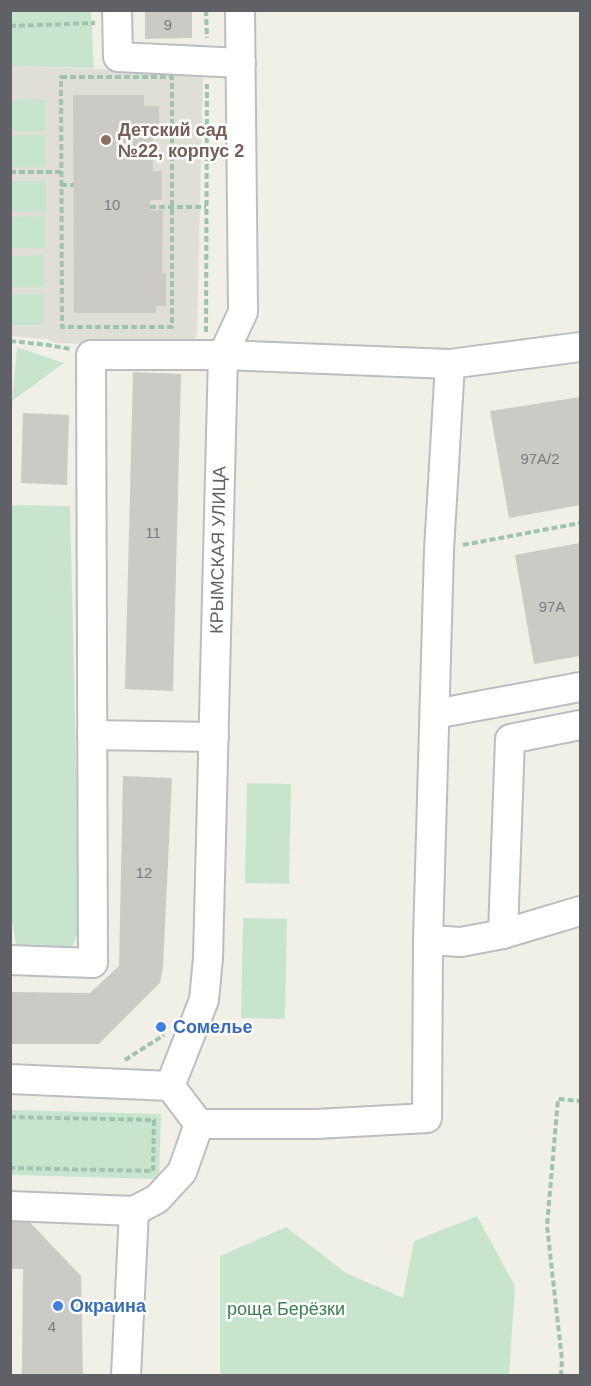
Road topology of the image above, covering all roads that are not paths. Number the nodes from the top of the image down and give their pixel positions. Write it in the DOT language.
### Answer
graph roads {
  1 [pos="240,10"];
  2 [pos="117,16"];
  3 [pos="241,63"];
  4 [pos="580,347"];
  5 [pos="214,355"];
  6 [pos="450,364"];
  7 [pos="580,687"];
  8 [pos="435,714"];
  9 [pos="580,725"];
  10 [pos="92,735"];
  11 [pos="214,737"];
  12 [pos="580,911"];
  13 [pos="503,934"];
  14 [pos="428,940"];
  15 [pos="10,960"];
  16 [pos="10,1079"];
  17 [pos="170,1086"];
  18 [pos="199,1124"];
  19 [pos="10,1206"];
  20 [pos="134,1211"];
  21 [pos="126,1376"];
  1 -- 3 [label="street, КРЫМСКАЯ УЛИЦА"];
  2 -- 3 [label="street"];
  3 -- 5 [label="street, КРЫМСКАЯ УЛИЦА"];
  4 -- 6 [label="street"];
  5 -- 6 [label="street"];
  5 -- 10 [label="street"];
  5 -- 11 [label="street, КРЫМСКАЯ УЛИЦА"];
  6 -- 8 [label="street"];
  7 -- 8 [label="street"];
  8 -- 14 [label="street"];
  9 -- 13 [label="street"];
  10 -- 11 [label="street"];
  10 -- 15 [label="street"];
  11 -- 17 [label="street, КРЫМСКАЯ УЛИЦА"];
  12 -- 13 [label="street"];
  13 -- 14 [label="street"];
  14 -- 18 [label="street"];
  16 -- 17 [label="street"];
  17 -- 18 [label="street"];
  18 -- 20 [label="street"];
  19 -- 20 [label="street"];
  20 -- 21 [label="street"];
}
